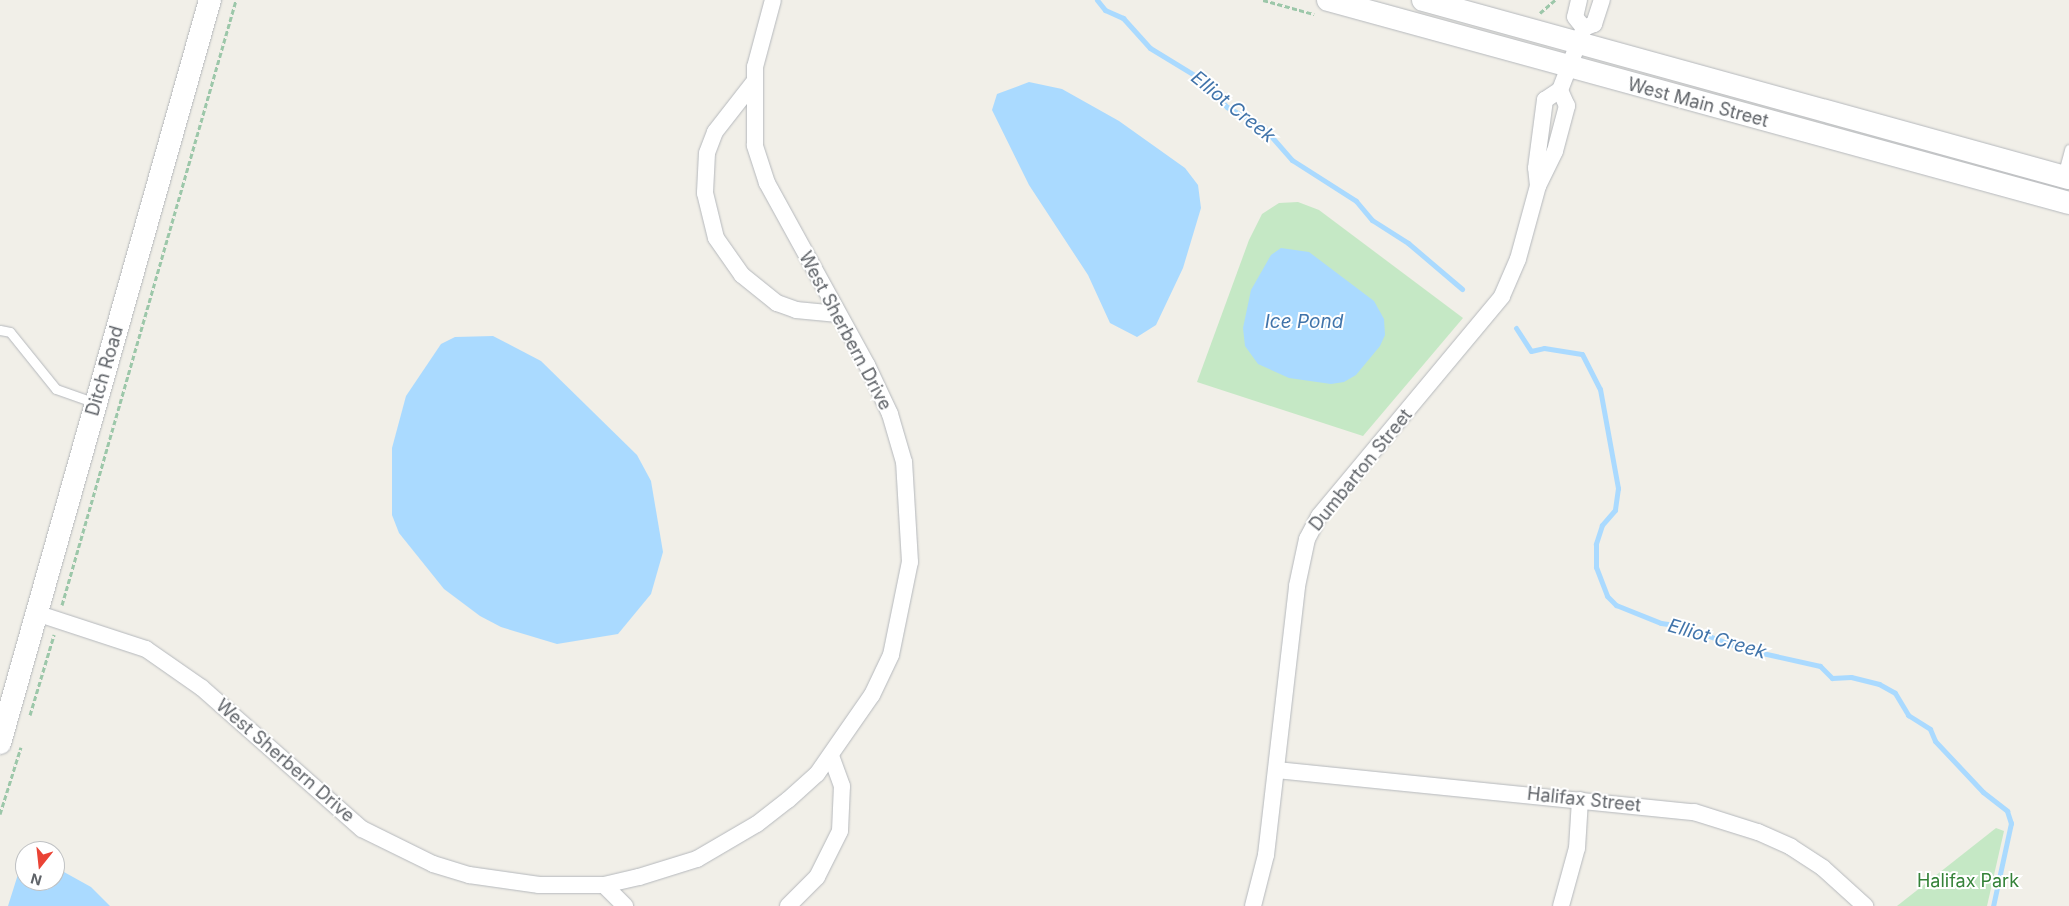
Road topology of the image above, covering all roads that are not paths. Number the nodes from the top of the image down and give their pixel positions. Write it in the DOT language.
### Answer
graph roads {
  1 [pos="210,0"];
  2 [pos="774,0"];
  3 [pos="1328,0"];
  4 [pos="1423,0"];
  5 [pos="1579,0"];
  6 [pos="1602,0"];
  7 [pos="1576,49"];
  8 [pos="754,82"];
  9 [pos="1560,90"];
  10 [pos="2069,149"];
  11 [pos="2065,177"];
  12 [pos="1538,186"];
  13 [pos="2069,203"];
  14 [pos="838,314"];
  15 [pos="0,330"];
  16 [pos="96,403"];
  17 [pos="36,613"];
  18 [pos="0,743"];
  19 [pos="831,756"];
  20 [pos="1277,770"];
  21 [pos="1580,800"];
  22 [pos="604,885"];
  23 [pos="625,906"];
  24 [pos="788,906"];
  25 [pos="1252,906"];
  26 [pos="1561,906"];
  27 [pos="1865,906"];
  1 -- 16 [label="street, Ditch Road"];
  2 -- 8 [label="street, West Sherbern Drive"];
  3 -- 7 [label="street, West Main Street"];
  4 -- 7 [label="street, West Main Street"];
  5 -- 7 [label="street"];
  6 -- 7 [label="street"];
  7 -- 9 [label="street, Dumbarton Street"];
  7 -- 11 [label="street, West Main Street"];
  7 -- 13 [label="street, West Main Street"];
  8 -- 14 [label="street, West Sherbern Drive"];
  8 -- 14 [label="street"];
  9 -- 12 [label="street, Dumbarton Street"];
  9 -- 12 [label="street, Dumbarton Street"];
  10 -- 11 [label="lane"];
  12 -- 20 [label="street, Dumbarton Street"];
  14 -- 19 [label="street, West Sherbern Drive"];
  15 -- 16 [label="lane"];
  16 -- 17 [label="street, Ditch Road"];
  17 -- 18 [label="street, Ditch Road"];
  17 -- 22 [label="street, West Sherbern Drive"];
  19 -- 22 [label="street, West Sherbern Drive"];
  19 -- 24 [label="street"];
  20 -- 21 [label="street, Halifax Street"];
  20 -- 25 [label="street, Dumbarton Street"];
  21 -- 26 [label="street"];
  21 -- 27 [label="street, Halifax Street"];
  22 -- 23 [label="street"];
}
